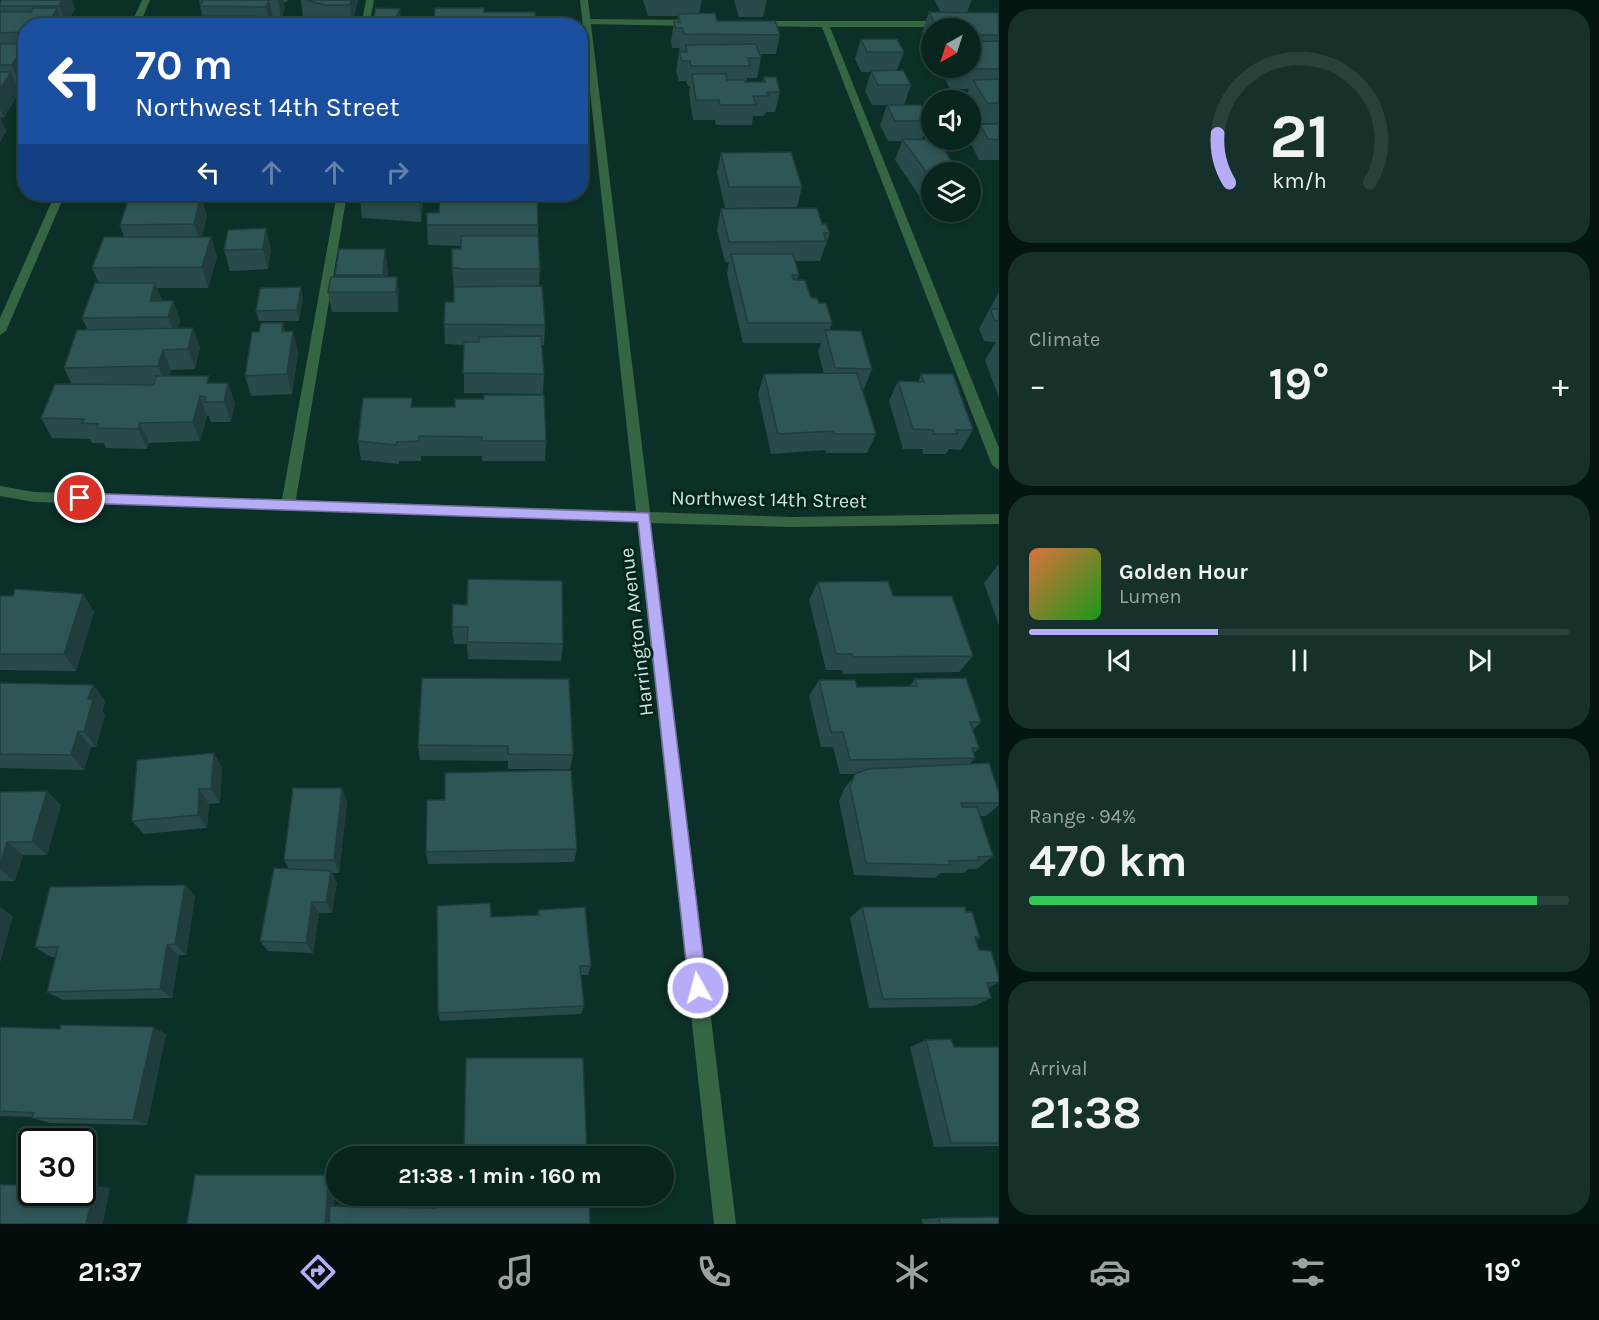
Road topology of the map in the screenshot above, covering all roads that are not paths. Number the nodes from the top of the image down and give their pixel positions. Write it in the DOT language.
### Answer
graph roads {
  1 [pos="146,0"];
  2 [pos="370,0"];
  3 [pos="584,0"];
  4 [pos="138,18"];
  5 [pos="367,18"];
  6 [pos="586,18"];
  7 [pos="588,22"];
  8 [pos="706,23"];
  9 [pos="742,23"];
  10 [pos="825,24"];
  11 [pos="921,24"];
  12 [pos="588,31"];
  13 [pos="57,201"];
  14 [pos="341,201"];
  15 [pos="0,331"];
  16 [pos="999,465"];
  17 [pos="0,491"];
  18 [pos="288,505"];
  19 [pos="644,517"];
  20 [pos="999,519"];
  21 [pos="725,1224"];
  1 -- 4 [label="street"];
  2 -- 5 [label="street"];
  3 -- 6 [label="street, Harrington Avenue"];
  7 -- 8 [label="street"];
  9 -- 10 [label="street"];
  10 -- 11 [label="street"];
  10 -- 16 [label="street"];
  12 -- 19 [label="street, Harrington Avenue"];
  13 -- 15 [label="street"];
  14 -- 18 [label="street"];
  17 -- 18 [label="street, Northwest 14th Street"];
  18 -- 19 [label="street, Northwest 14th Street"];
  19 -- 20 [label="street, Northwest 14th Street"];
  19 -- 21 [label="street, Harrington Avenue"];
}
